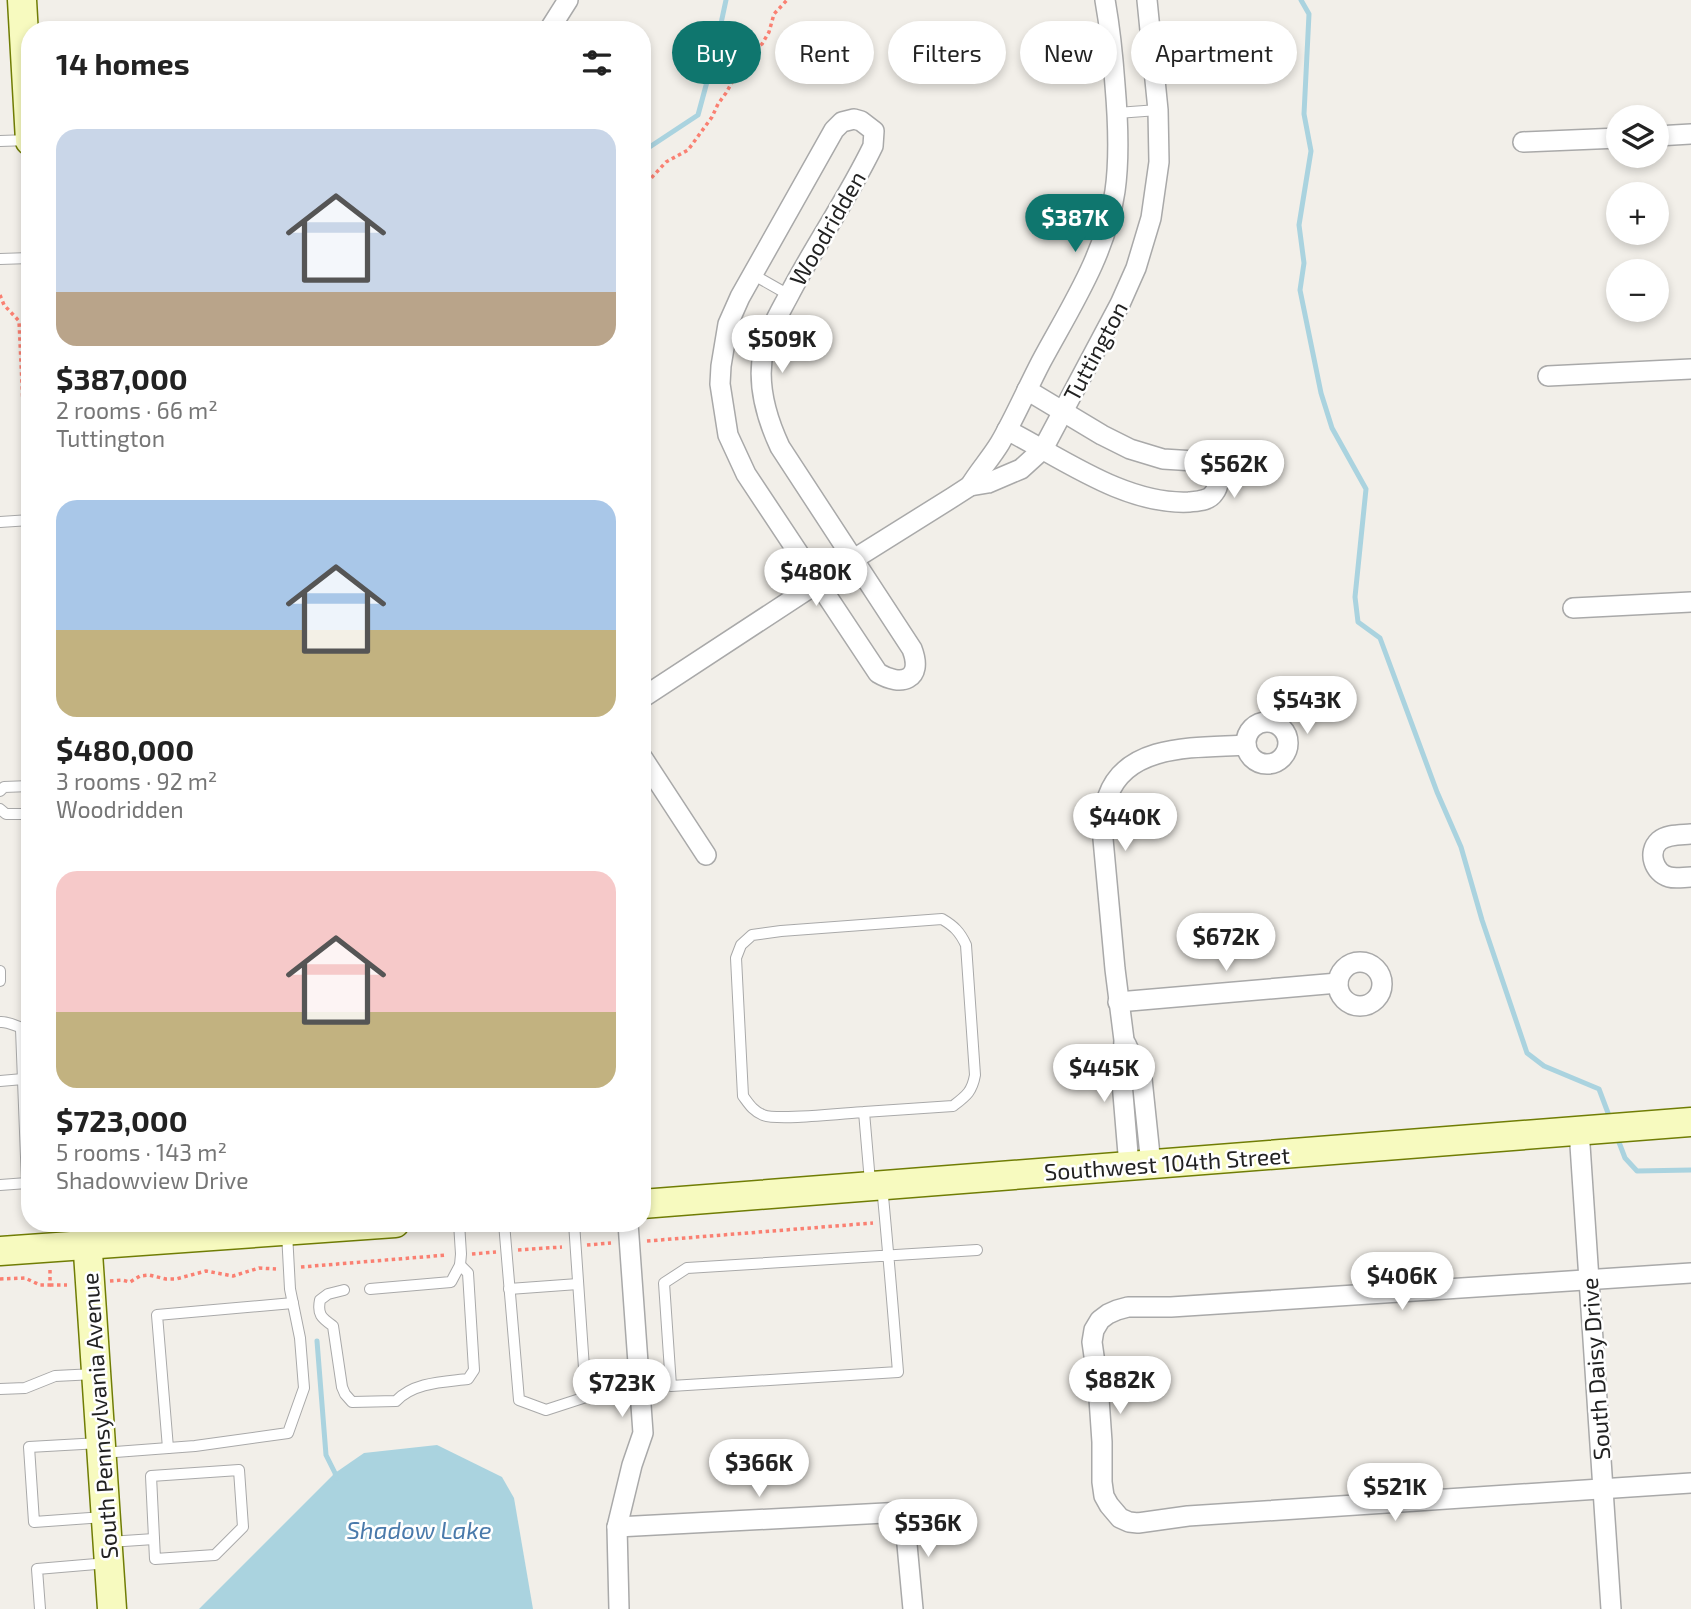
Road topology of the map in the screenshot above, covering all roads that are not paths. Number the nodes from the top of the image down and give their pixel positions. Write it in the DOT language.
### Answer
graph roads {
  1 [pos="22,0"];
  2 [pos="568,0"];
  3 [pos="1105,0"];
  4 [pos="1147,0"];
  5 [pos="25,21"];
  6 [pos="555,21"];
  7 [pos="1158,110"];
  8 [pos="1117,113"];
  9 [pos="1691,134"];
  10 [pos="1669,135"];
  11 [pos="1606,139"];
  12 [pos="0,141"];
  13 [pos="21,141"];
  14 [pos="1523,142"];
  15 [pos="21,258"];
  16 [pos="0,259"];
  17 [pos="752,274"];
  18 [pos="789,295"];
  19 [pos="1691,369"];
  20 [pos="1548,376"];
  21 [pos="1027,390"];
  22 [pos="1063,412"];
  23 [pos="1007,430"];
  24 [pos="1043,449"];
  25 [pos="970,486"];
  26 [pos="21,521"];
  27 [pos="0,522"];
  28 [pos="854,559"];
  29 [pos="817,583"];
  30 [pos="1691,602"];
  31 [pos="1573,608"];
  32 [pos="651,692"];
  33 [pos="1246,745"];
  34 [pos="651,771"];
  35 [pos="21,786"];
  36 [pos="0,791"];
  37 [pos="0,809"];
  38 [pos="21,814"];
  39 [pos="1691,834"];
  40 [pos="706,855"];
  41 [pos="1691,877"];
  42 [pos="0,971"];
  43 [pos="0,981"];
  44 [pos="1338,983"];
  45 [pos="1118,1002"];
  46 [pos="0,1022"];
  47 [pos="21,1028"];
  48 [pos="21,1079"];
  49 [pos="0,1081"];
  50 [pos="864,1112"];
  51 [pos="1691,1122"];
  52 [pos="1590,1129"];
  53 [pos="1140,1166"];
  54 [pos="21,1183"];
  55 [pos="0,1185"];
  56 [pos="876,1186"];
  57 [pos="651,1203"];
  58 [pos="236,1232"];
  59 [pos="286,1232"];
  60 [pos="459,1232"];
  61 [pos="505,1232"];
  62 [pos="574,1232"];
  63 [pos="629,1232"];
  64 [pos="86,1235"];
  65 [pos="977,1250"];
  66 [pos="0,1251"];
  67 [pos="888,1256"];
  68 [pos="461,1260"];
  69 [pos="1691,1273"];
  70 [pos="1590,1279"];
  71 [pos="578,1284"];
  72 [pos="370,1289"];
  73 [pos="509,1289"];
  74 [pos="344,1290"];
  75 [pos="293,1303"];
  76 [pos="96,1374"];
  77 [pos="0,1390"];
  78 [pos="101,1448"];
  79 [pos="167,1448"];
  80 [pos="1691,1483"];
  81 [pos="1602,1489"];
  82 [pos="617,1527"];
  83 [pos="154,1539"];
  84 [pos="107,1541"];
  85 [pos="40,1609"];
  86 [pos="112,1609"];
  87 [pos="620,1609"];
  88 [pos="913,1609"];
  89 [pos="1611,1609"];
  1 -- 5 [label="main road"];
  2 -- 6 [label="street"];
  3 -- 8 [label="street, Tuttington"];
  4 -- 7 [label="street, Tuttington"];
  7 -- 8 [label="lane"];
  7 -- 22 [label="street, Tuttington"];
  8 -- 21 [label="street, Tuttington"];
  9 -- 10 [label="street"];
  11 -- 14 [label="street"];
  12 -- 13 [label="lane"];
  15 -- 16 [label="lane"];
  17 -- 18 [label="lane"];
  17 -- 18 [label="street, Woodridden"];
  17 -- 29 [label="street, Woodridden"];
  18 -- 28 [label="street, Woodridden"];
  19 -- 20 [label="street"];
  21 -- 22 [label="street"];
  21 -- 23 [label="street, Tuttington"];
  22 -- 24 [label="street, Tuttington"];
  22 -- 24 [label="street"];
  23 -- 24 [label="street"];
  23 -- 25 [label="street, Tuttington"];
  24 -- 25 [label="street, Tuttington"];
  25 -- 28 [label="street, Tuttington"];
  26 -- 27 [label="lane"];
  28 -- 29 [label="street, Tuttington"];
  28 -- 29 [label="street, Woodridden"];
  29 -- 32 [label="street, Tuttington"];
  30 -- 31 [label="street"];
  33 -- 45 [label="street"];
  34 -- 40 [label="street"];
  35 -- 36 [label="lane"];
  37 -- 38 [label="lane"];
  39 -- 41 [label="street"];
  42 -- 43 [label="lane"];
  44 -- 45 [label="street"];
  45 -- 53 [label="street"];
  46 -- 47 [label="lane"];
  48 -- 49 [label="lane"];
  50 -- 50 [label="lane"];
  50 -- 56 [label="lane"];
  51 -- 52 [label="main road, Southwest 104th Street"];
  52 -- 53 [label="main road, Southwest 104th Street"];
  52 -- 70 [label="street, South Daisy Drive"];
  53 -- 56 [label="main road, Southwest 104th Street"];
  54 -- 55 [label="lane"];
  56 -- 57 [label="main road, Southwest 104th Street"];
  56 -- 67 [label="lane"];
  58 -- 64 [label="main road"];
  59 -- 75 [label="lane"];
  60 -- 68 [label="lane"];
  61 -- 73 [label="lane"];
  62 -- 71 [label="lane"];
  63 -- 82 [label="street"];
  64 -- 66 [label="main road"];
  64 -- 76 [label="main road, South Pennsylvania Avenue"];
  65 -- 67 [label="lane"];
  67 -- 67 [label="lane"];
  68 -- 72 [label="lane"];
  68 -- 74 [label="lane"];
  69 -- 70 [label="street"];
  70 -- 81 [label="street, South Daisy Drive"];
  70 -- 81 [label="street"];
  71 -- 73 [label="lane"];
  71 -- 73 [label="lane"];
  75 -- 79 [label="lane"];
  75 -- 79 [label="lane"];
  76 -- 77 [label="lane"];
  76 -- 78 [label="main road, South Pennsylvania Avenue"];
  78 -- 79 [label="lane"];
  78 -- 84 [label="main road, South Pennsylvania Avenue"];
  78 -- 84 [label="lane"];
  80 -- 81 [label="street"];
  81 -- 89 [label="street, South Daisy Drive"];
  82 -- 87 [label="street"];
  82 -- 88 [label="street"];
  83 -- 83 [label="lane"];
  83 -- 84 [label="lane"];
  84 -- 85 [label="lane"];
  84 -- 86 [label="main road, South Pennsylvania Avenue"];
}
